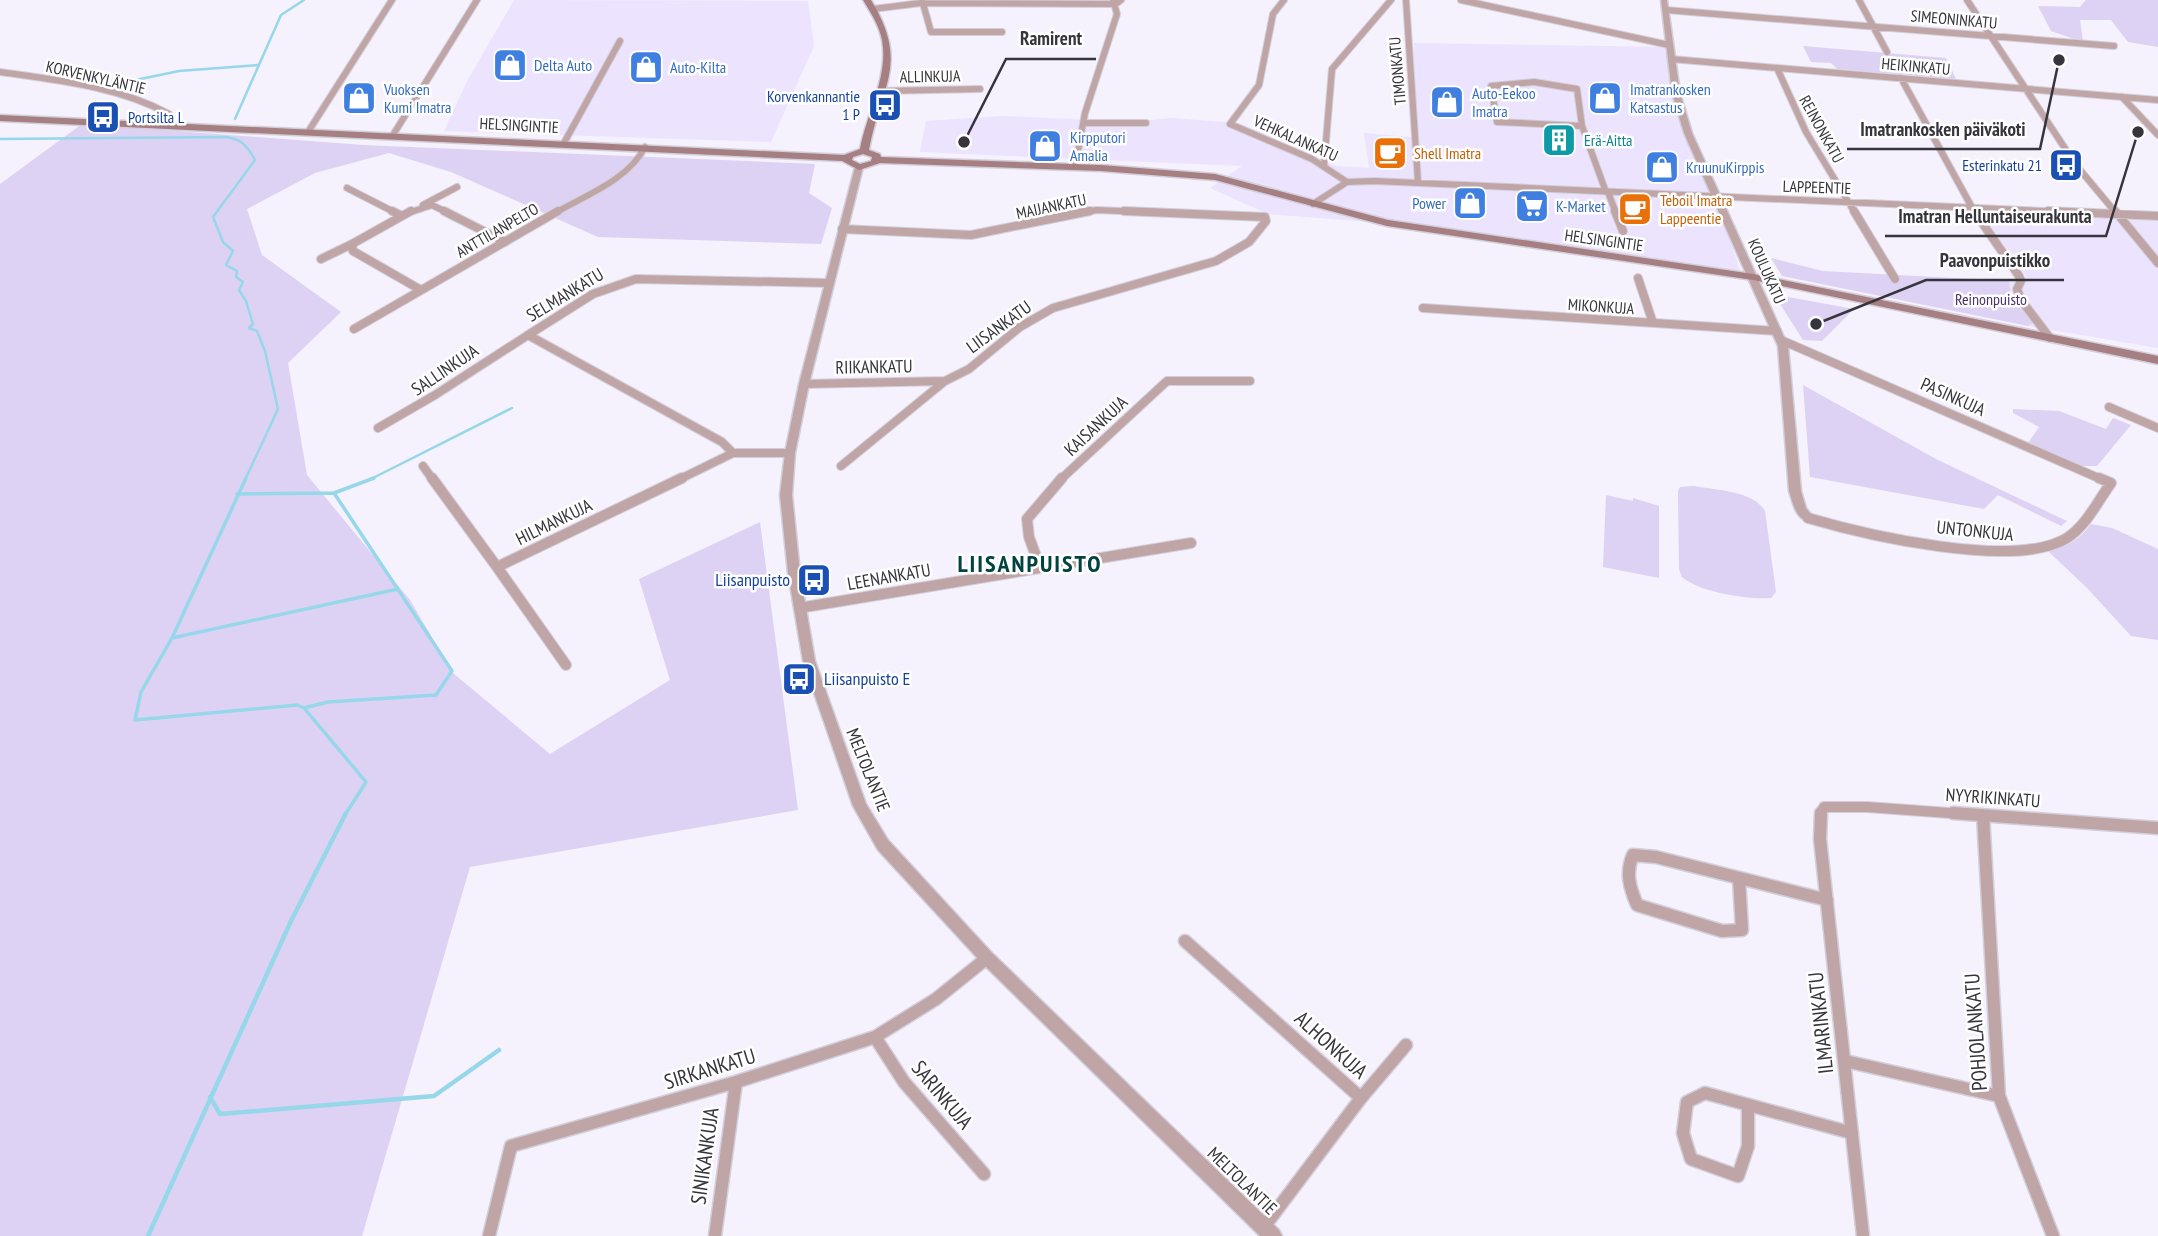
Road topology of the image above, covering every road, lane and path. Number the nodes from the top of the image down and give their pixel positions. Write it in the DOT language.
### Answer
graph roads {
  1 [pos="392,0"];
  2 [pos="477,0"];
  3 [pos="867,0"];
  4 [pos="1284,0"];
  5 [pos="1391,0"];
  6 [pos="1406,0"];
  7 [pos="1461,0"];
  8 [pos="1664,0"];
  9 [pos="1859,0"];
  10 [pos="1967,0"];
  11 [pos="922,2"];
  12 [pos="1117,2"];
  13 [pos="873,9"];
  14 [pos="1666,10"];
  15 [pos="1873,27"];
  16 [pos="1002,32"];
  17 [pos="1991,36"];
  18 [pos="620,41"];
  19 [pos="1669,45"];
  20 [pos="2114,46"];
  21 [pos="1887,52"];
  22 [pos="1671,59"];
  23 [pos="1777,68"];
  24 [pos="0,72"];
  25 [pos="1901,79"];
  26 [pos="980,89"];
  27 [pos="2025,89"];
  28 [pos="881,91"];
  29 [pos="2122,97"];
  30 [pos="2158,100"];
  31 [pos="0,118"];
  32 [pos="1084,123"];
  33 [pos="1146,124"];
  34 [pos="161,125"];
  35 [pos="1582,126"];
  36 [pos="308,132"];
  37 [pos="393,135"];
  38 [pos="2158,135"];
  39 [pos="564,143"];
  40 [pos="645,147"];
  41 [pos="864,151"];
  42 [pos="847,158"];
  43 [pos="877,160"];
  44 [pos="1324,165"];
  45 [pos="859,167"];
  46 [pos="1075,167"];
  47 [pos="1348,182"];
  48 [pos="1418,182"];
  49 [pos="457,187"];
  50 [pos="346,188"];
  51 [pos="1607,192"];
  52 [pos="1717,196"];
  53 [pos="1847,202"];
  54 [pos="1313,204"];
  55 [pos="423,206"];
  56 [pos="1972,208"];
  57 [pos="2116,215"];
  58 [pos="402,216"];
  59 [pos="2158,216"];
  60 [pos="1265,218"];
  61 [pos="842,229"];
  62 [pos="1623,230"];
  63 [pos="505,242"];
  64 [pos="352,244"];
  65 [pos="321,259"];
  66 [pos="2158,263"];
  67 [pos="1753,277"];
  68 [pos="1638,278"];
  69 [pos="1895,279"];
  70 [pos="829,283"];
  71 [pos="421,290"];
  72 [pos="1423,308"];
  73 [pos="1653,323"];
  74 [pos="354,329"];
  75 [pos="528,335"];
  76 [pos="1779,336"];
  77 [pos="2050,338"];
  78 [pos="2158,360"];
  79 [pos="945,381"];
  80 [pos="1250,381"];
  81 [pos="804,384"];
  82 [pos="2109,407"];
  83 [pos="378,428"];
  84 [pos="2158,428"];
  85 [pos="733,453"];
  86 [pos="790,453"];
  87 [pos="841,466"];
  88 [pos="423,467"];
  89 [pos="2111,483"];
  90 [pos="1808,518"];
  91 [pos="1191,543"];
  92 [pos="497,567"];
  93 [pos="1040,567"];
  94 [pos="799,608"];
  95 [pos="566,665"];
  96 [pos="1825,807"];
  97 [pos="1983,815"];
  98 [pos="2158,828"];
  99 [pos="1740,878"];
  100 [pos="1827,900"];
  101 [pos="1185,941"];
  102 [pos="987,958"];
  103 [pos="875,1037"];
  104 [pos="1406,1045"];
  105 [pos="1845,1061"];
  106 [pos="736,1082"];
  107 [pos="1999,1096"];
  108 [pos="1361,1098"];
  109 [pos="1748,1105"];
  110 [pos="1852,1133"];
  111 [pos="984,1174"];
  112 [pos="1269,1231"];
  113 [pos="489,1236"];
  114 [pos="715,1236"];
  115 [pos="1863,1236"];
  116 [pos="2053,1236"];
  1 -- 36 [label="street"];
  2 -- 37 [label="street"];
  3 -- 13 [label="main road"];
  4 -- 44 [label="street, VEHKALANKATU"];
  5 -- 44 [label="street"];
  6 -- 48 [label="street, TIMONKATU"];
  7 -- 19 [label="street"];
  8 -- 14 [label="street, KOULUKATU"];
  9 -- 15 [label="street"];
  10 -- 17 [label="street"];
  11 -- 12 [label="street"];
  11 -- 13 [label="street"];
  11 -- 16 [label="street"];
  12 -- 32 [label="street"];
  13 -- 28 [label="main road"];
  14 -- 15 [label="street, SIMEONINKATU"];
  14 -- 19 [label="street, KOULUKATU"];
  15 -- 17 [label="street, SIMEONINKATU"];
  15 -- 21 [label="street"];
  17 -- 20 [label="street, SIMEONINKATU"];
  17 -- 27 [label="street"];
  18 -- 39 [label="street"];
  19 -- 22 [label="street, KOULUKATU"];
  22 -- 23 [label="street, HEIKINKATU"];
  22 -- 52 [label="street, KOULUKATU"];
  23 -- 25 [label="street, HEIKINKATU"];
  23 -- 53 [label="street, REINONKATU"];
  24 -- 34 [label="street, KORVENKYLÄNTIE"];
  25 -- 27 [label="street, HEIKINKATU"];
  25 -- 56 [label="street"];
  26 -- 28 [label="street, ALLINKUJA"];
  27 -- 29 [label="street, HEIKINKATU"];
  27 -- 57 [label="street"];
  28 -- 41 [label="main road"];
  29 -- 30 [label="street, HEIKINKATU"];
  29 -- 38 [label="street"];
  31 -- 34 [label="main road, HELSINGINTIE"];
  32 -- 33 [label="street"];
  32 -- 46 [label="street"];
  34 -- 36 [label="main road, HELSINGINTIE"];
  35 -- 35 [label="street"];
  35 -- 51 [label="street"];
  36 -- 37 [label="main road, HELSINGINTIE"];
  37 -- 39 [label="main road, HELSINGINTIE"];
  39 -- 40 [label="main road, HELSINGINTIE"];
  40 -- 42 [label="main road, HELSINGINTIE"];
  40 -- 63 [label="street, ANTTILANPELTO"];
  41 -- 42 [label="main road"];
  41 -- 43 [label="main road"];
  42 -- 45 [label="main road"];
  43 -- 45 [label="main road"];
  43 -- 46 [label="main road, HELSINGINTIE"];
  44 -- 47 [label="street, VEHKALANKATU"];
  45 -- 61 [label="street, MELTOLANTIE"];
  46 -- 54 [label="main road, HELSINGINTIE"];
  47 -- 48 [label="street, LAPPEENTIE"];
  47 -- 54 [label="street"];
  48 -- 51 [label="street, LAPPEENTIE"];
  49 -- 55 [label="street"];
  50 -- 58 [label="street"];
  51 -- 52 [label="street, LAPPEENTIE"];
  51 -- 62 [label="street"];
  52 -- 53 [label="street, LAPPEENTIE"];
  52 -- 67 [label="street, KOULUKATU"];
  53 -- 56 [label="street, LAPPEENTIE"];
  53 -- 69 [label="street, REINONKATU"];
  54 -- 67 [label="main road, HELSINGINTIE"];
  55 -- 58 [label="street"];
  55 -- 63 [label="street"];
  56 -- 57 [label="street, LAPPEENTIE"];
  56 -- 77 [label="street"];
  57 -- 59 [label="street, LAPPEENTIE"];
  57 -- 66 [label="street"];
  58 -- 64 [label="street"];
  60 -- 61 [label="street, MAIJANKATU"];
  60 -- 79 [label="street, LIISANKATU"];
  61 -- 70 [label="street, MELTOLANTIE"];
  63 -- 71 [label="street, ANTTILANPELTO"];
  64 -- 65 [label="street"];
  64 -- 71 [label="street"];
  67 -- 76 [label="street, KOULUKATU"];
  67 -- 77 [label="main road, HELSINGINTIE"];
  68 -- 73 [label="street"];
  70 -- 75 [label="street, SELMANKATU"];
  70 -- 81 [label="street, MELTOLANTIE"];
  71 -- 74 [label="street, ANTTILANPELTO"];
  72 -- 73 [label="street, MIKONKUJA"];
  73 -- 76 [label="street, MIKONKUJA"];
  75 -- 83 [label="street, SALLINKUJA"];
  75 -- 85 [label="street, SELMANKATU"];
  76 -- 89 [label="street, PASINKUJA"];
  76 -- 90 [label="street, KOULUKATU"];
  77 -- 78 [label="main road, HELSINGINTIE"];
  79 -- 81 [label="street, RIIKANKATU"];
  79 -- 87 [label="street, LIISANKATU"];
  80 -- 93 [label="street, KAISANKUJA"];
  81 -- 86 [label="street, MELTOLANTIE"];
  82 -- 84 [label="street"];
  85 -- 86 [label="street"];
  85 -- 92 [label="street, HILMANKUJA"];
  86 -- 94 [label="street, MELTOLANTIE"];
  88 -- 92 [label="street"];
  89 -- 90 [label="street, UNTONKUJA"];
  91 -- 93 [label="street, LEENANKATU"];
  92 -- 95 [label="street"];
  93 -- 94 [label="street, LEENANKATU"];
  94 -- 102 [label="street, MELTOLANTIE"];
  96 -- 97 [label="street, NYYRIKINKATU"];
  96 -- 100 [label="street, ILMARINKATU"];
  97 -- 98 [label="street, NYYRIKINKATU"];
  97 -- 107 [label="street, POHJOLANKATU"];
  99 -- 99 [label="street"];
  99 -- 100 [label="street"];
  100 -- 105 [label="street, ILMARINKATU"];
  101 -- 108 [label="street, ALHONKUJA"];
  102 -- 103 [label="street, SIRKANKATU"];
  102 -- 112 [label="street, MELTOLANTIE"];
  103 -- 106 [label="street, SIRKANKATU"];
  103 -- 111 [label="street, SARINKUJA"];
  104 -- 108 [label="street"];
  105 -- 107 [label="street"];
  105 -- 110 [label="street, ILMARINKATU"];
  106 -- 113 [label="street, SIRKANKATU"];
  106 -- 114 [label="street, SINIKANKUJA"];
  107 -- 116 [label="street, POHJOLANKATU"];
  108 -- 112 [label="street, ALHONKUJA"];
  109 -- 109 [label="street"];
  109 -- 110 [label="street"];
  110 -- 115 [label="street, ILMARINKATU"];
}
